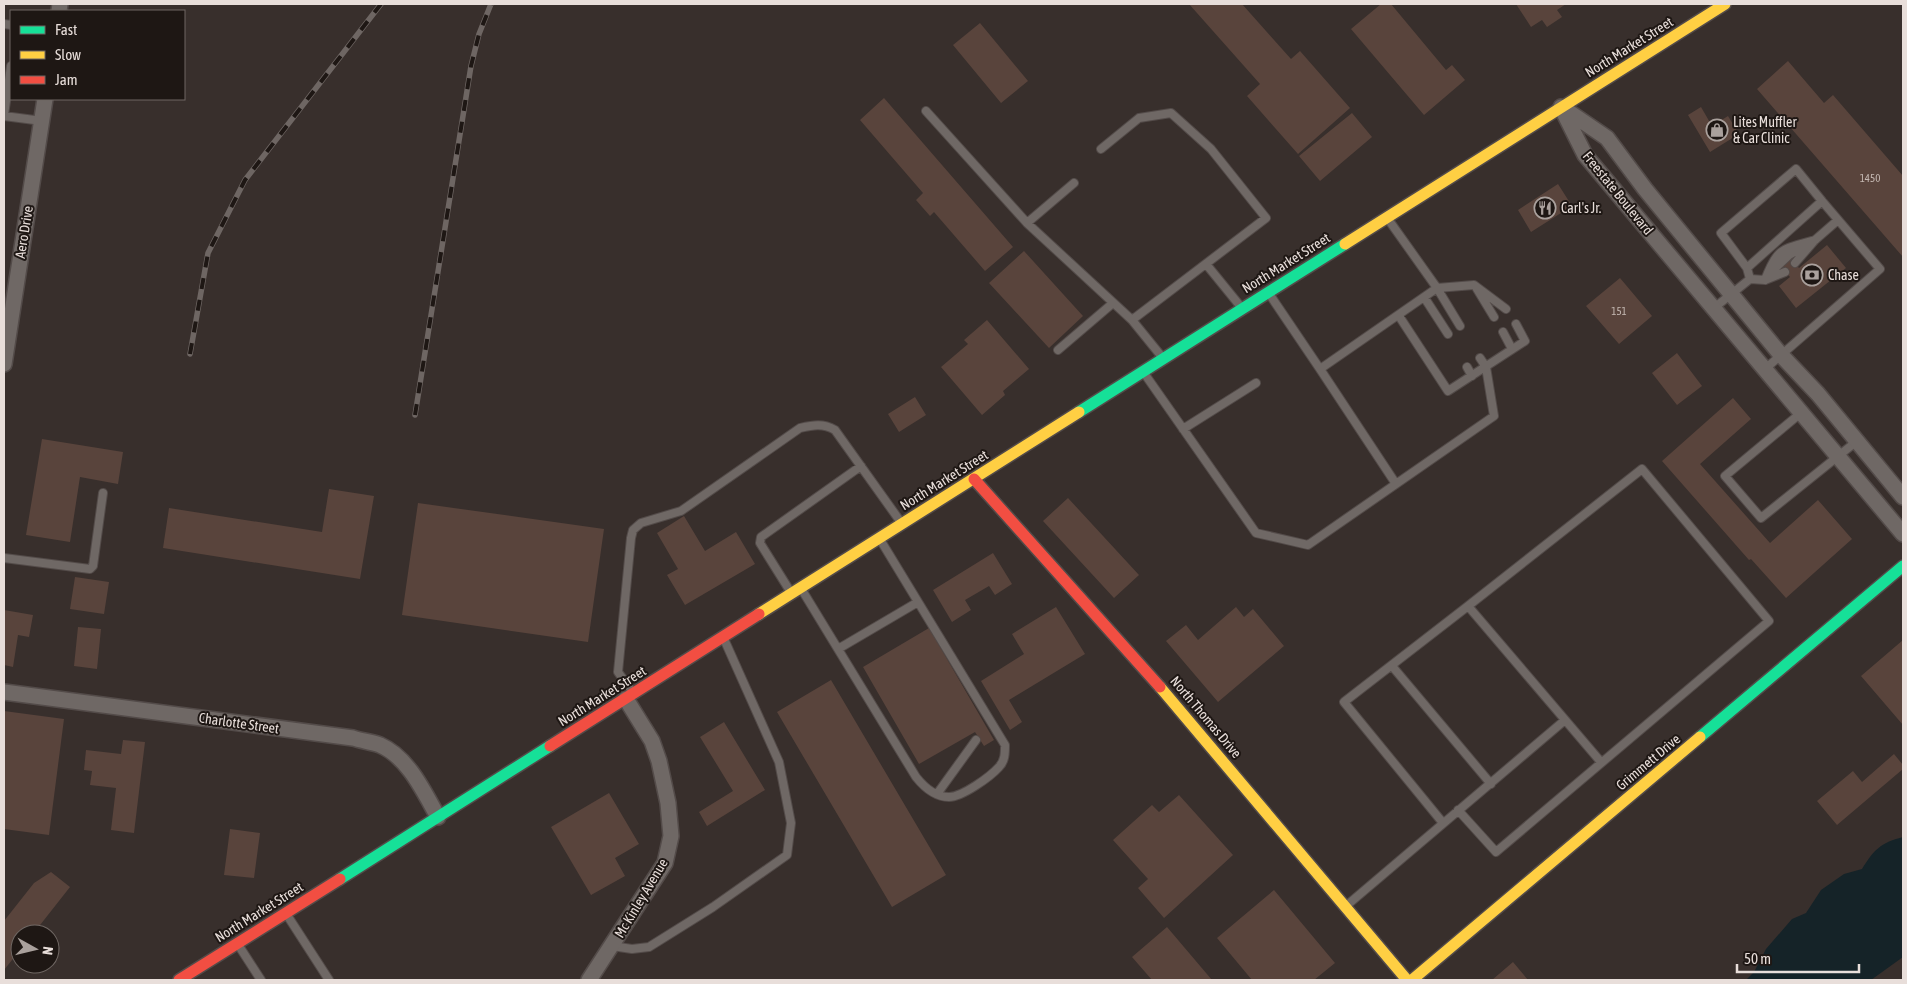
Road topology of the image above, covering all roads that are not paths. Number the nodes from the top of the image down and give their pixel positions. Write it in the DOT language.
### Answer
graph roads {
  1 [pos="1725,4"];
  2 [pos="10,73"];
  3 [pos="45,100"];
  4 [pos="1561,107"];
  5 [pos="926,111"];
  6 [pos="4,115"];
  7 [pos="42,121"];
  8 [pos="1101,149"];
  9 [pos="1074,182"];
  10 [pos="1822,201"];
  11 [pos="1387,218"];
  12 [pos="1838,220"];
  13 [pos="1027,222"];
  14 [pos="1815,240"];
  15 [pos="1795,263"];
  16 [pos="1206,264"];
  17 [pos="1747,268"];
  18 [pos="1785,272"];
  19 [pos="1750,278"];
  20 [pos="1765,280"];
  21 [pos="1474,285"];
  22 [pos="1437,288"];
  23 [pos="1269,292"];
  24 [pos="1732,295"];
  25 [pos="1424,298"];
  26 [pos="1113,303"];
  27 [pos="1714,308"];
  28 [pos="1243,309"];
  29 [pos="1506,309"];
  30 [pos="1399,316"];
  31 [pos="1494,317"];
  32 [pos="1132,320"];
  33 [pos="1516,324"];
  34 [pos="1460,326"];
  35 [pos="1503,332"];
  36 [pos="1448,334"];
  37 [pos="1512,349"];
  38 [pos="1058,350"];
  39 [pos="1781,354"];
  40 [pos="1480,358"];
  41 [pos="1164,359"];
  42 [pos="4,364"];
  43 [pos="1486,366"];
  44 [pos="1467,367"];
  45 [pos="1765,368"];
  46 [pos="1320,369"];
  47 [pos="1143,372"];
  48 [pos="1472,376"];
  49 [pos="1256,383"];
  50 [pos="1802,412"];
  51 [pos="1183,429"];
  52 [pos="1857,441"];
  53 [pos="1838,455"];
  54 [pos="861,466"];
  55 [pos="974,479"];
  56 [pos="1396,484"];
  57 [pos="104,494"];
  58 [pos="1903,497"];
  59 [pos="902,524"];
  60 [pos="1903,534"];
  61 [pos="879,539"];
  62 [pos="4,558"];
  63 [pos="1903,566"];
  64 [pos="796,591"];
  65 [pos="918,602"];
  66 [pos="1468,606"];
  67 [pos="723,637"];
  68 [pos="838,649"];
  69 [pos="1392,666"];
  70 [pos="4,692"];
  71 [pos="630,696"];
  72 [pos="1565,720"];
  73 [pos="976,740"];
  74 [pos="1601,762"];
  75 [pos="1490,784"];
  76 [pos="937,794"];
  77 [pos="1458,810"];
  78 [pos="438,817"];
  79 [pos="1443,823"];
  80 [pos="1346,906"];
  81 [pos="285,913"];
  82 [pos="237,944"];
  83 [pos="612,946"];
  84 [pos="191,977"];
  85 [pos="179,980"];
  86 [pos="260,980"];
  87 [pos="329,980"];
  88 [pos="589,980"];
  89 [pos="1407,980"];
  90 [pos="1412,980"];
  1 -- 4 [label="main road, North Market Street"];
  2 -- 6 [label="lane"];
  3 -- 7 [label="street, Aero Drive"];
  4 -- 11 [label="main road, North Market Street"];
  4 -- 24 [label="street, Freestate Boulevard"];
  4 -- 27 [label="street, Freestate Boulevard"];
  5 -- 13 [label="lane"];
  6 -- 7 [label="lane"];
  7 -- 42 [label="street, Aero Drive"];
  8 -- 16 [label="lane"];
  9 -- 13 [label="lane"];
  10 -- 12 [label="lane"];
  10 -- 17 [label="lane"];
  10 -- 17 [label="lane"];
  11 -- 22 [label="lane"];
  11 -- 23 [label="main road, North Market Street"];
  12 -- 14 [label="lane"];
  12 -- 39 [label="lane"];
  13 -- 26 [label="lane"];
  14 -- 15 [label="lane"];
  14 -- 20 [label="lane"];
  16 -- 28 [label="lane"];
  16 -- 32 [label="lane"];
  17 -- 19 [label="lane"];
  18 -- 20 [label="lane"];
  19 -- 20 [label="lane"];
  19 -- 24 [label="lane"];
  21 -- 22 [label="lane"];
  21 -- 29 [label="lane"];
  21 -- 31 [label="lane"];
  22 -- 25 [label="lane"];
  22 -- 34 [label="lane"];
  23 -- 28 [label="main road, North Market Street"];
  23 -- 46 [label="lane"];
  24 -- 27 [label="lane"];
  24 -- 39 [label="street, Freestate Boulevard"];
  25 -- 30 [label="lane"];
  25 -- 36 [label="lane"];
  26 -- 32 [label="lane"];
  26 -- 38 [label="lane"];
  27 -- 45 [label="street, Freestate Boulevard"];
  28 -- 41 [label="main road, North Market Street"];
  30 -- 46 [label="lane"];
  30 -- 48 [label="lane"];
  32 -- 41 [label="lane"];
  33 -- 37 [label="lane"];
  35 -- 37 [label="lane"];
  37 -- 43 [label="lane"];
  39 -- 45 [label="lane"];
  39 -- 52 [label="street, Freestate Boulevard"];
  40 -- 43 [label="lane"];
  41 -- 47 [label="main road, North Market Street"];
  43 -- 48 [label="lane"];
  43 -- 56 [label="lane"];
  44 -- 48 [label="lane"];
  45 -- 50 [label="street, Freestate Boulevard"];
  46 -- 56 [label="lane"];
  47 -- 51 [label="lane"];
  47 -- 55 [label="main road, North Market Street"];
  49 -- 51 [label="lane"];
  50 -- 53 [label="street, Freestate Boulevard"];
  50 -- 53 [label="lane"];
  51 -- 56 [label="lane"];
  52 -- 53 [label="lane"];
  52 -- 58 [label="street, Freestate Boulevard"];
  53 -- 60 [label="street, Freestate Boulevard"];
  54 -- 59 [label="lane"];
  54 -- 64 [label="lane"];
  54 -- 71 [label="lane"];
  55 -- 59 [label="main road, North Market Street"];
  55 -- 80 [label="main road, North Thomas Drive"];
  57 -- 62 [label="lane"];
  59 -- 61 [label="main road, North Market Street"];
  61 -- 64 [label="main road, North Market Street"];
  61 -- 65 [label="lane"];
  63 -- 90 [label="main road, Grimmett Drive"];
  64 -- 67 [label="main road, North Market Street"];
  64 -- 68 [label="lane"];
  65 -- 68 [label="lane"];
  65 -- 76 [label="lane"];
  66 -- 69 [label="lane"];
  66 -- 72 [label="lane"];
  66 -- 74 [label="lane"];
  67 -- 71 [label="main road, North Market Street"];
  67 -- 83 [label="lane"];
  68 -- 76 [label="lane"];
  69 -- 75 [label="lane"];
  69 -- 79 [label="lane"];
  70 -- 78 [label="street, Charlotte Street"];
  71 -- 78 [label="main road, North Market Street"];
  71 -- 83 [label="street, Mc Kinley Avenue"];
  72 -- 74 [label="lane"];
  72 -- 75 [label="lane"];
  73 -- 76 [label="lane"];
  74 -- 77 [label="lane"];
  75 -- 77 [label="lane"];
  77 -- 79 [label="lane"];
  78 -- 81 [label="main road, North Market Street"];
  79 -- 80 [label="lane"];
  80 -- 89 [label="main road, North Thomas Drive"];
  81 -- 82 [label="main road, North Market Street"];
  81 -- 87 [label="lane"];
  82 -- 84 [label="main road, North Market Street"];
  82 -- 86 [label="lane"];
  83 -- 88 [label="street, Mc Kinley Avenue"];
  84 -- 85 [label="main road, North Market Street"];
}
